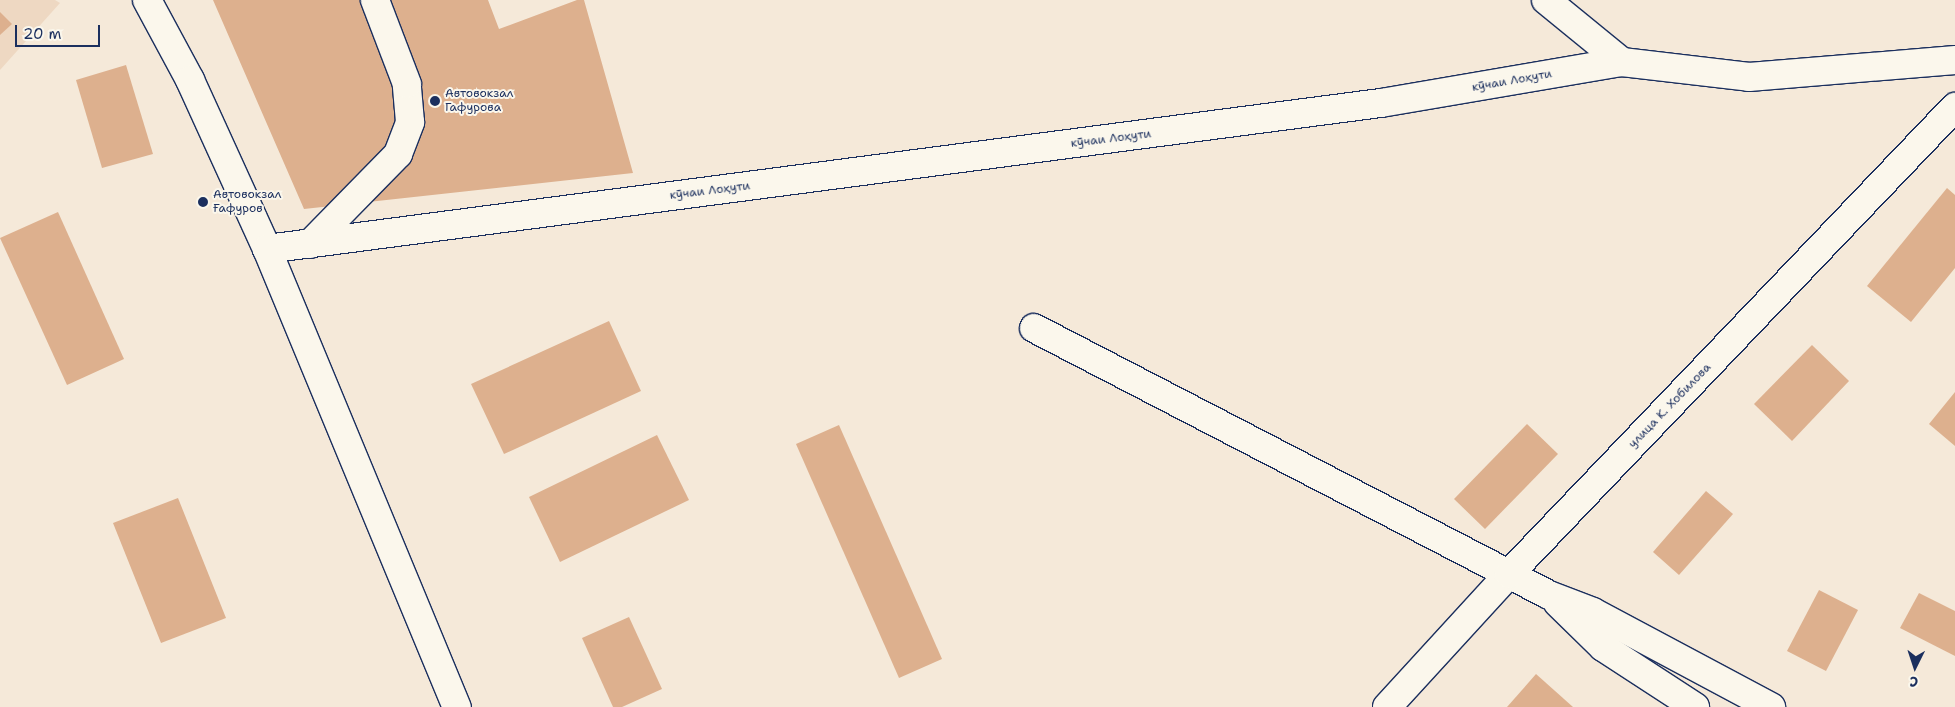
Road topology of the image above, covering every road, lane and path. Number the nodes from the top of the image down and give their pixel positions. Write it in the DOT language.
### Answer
graph roads {
  1 [pos="147,0"];
  2 [pos="375,0"];
  3 [pos="1546,0"];
  4 [pos="1955,60"];
  5 [pos="1622,62"];
  6 [pos="1955,107"];
  7 [pos="310,244"];
  8 [pos="268,248"];
  9 [pos="1034,328"];
  10 [pos="1509,574"];
  11 [pos="1549,595"];
  12 [pos="457,707"];
  13 [pos="1387,707"];
  14 [pos="1695,707"];
  15 [pos="1771,707"];
  1 -- 8 [label="street"];
  2 -- 7 [label="street"];
  3 -- 5 [label="street"];
  4 -- 5 [label="street, кӯчаи Лоҳути"];
  5 -- 7 [label="street, кӯчаи Лоҳути"];
  6 -- 10 [label="street, улица К. Хобилова"];
  7 -- 8 [label="street, кӯчаи Лоҳути"];
  8 -- 12 [label="street"];
  9 -- 10 [label="street"];
  10 -- 11 [label="street"];
  10 -- 13 [label="street, улица К. Хобилова"];
  11 -- 14 [label="street"];
  11 -- 15 [label="street"];
}
